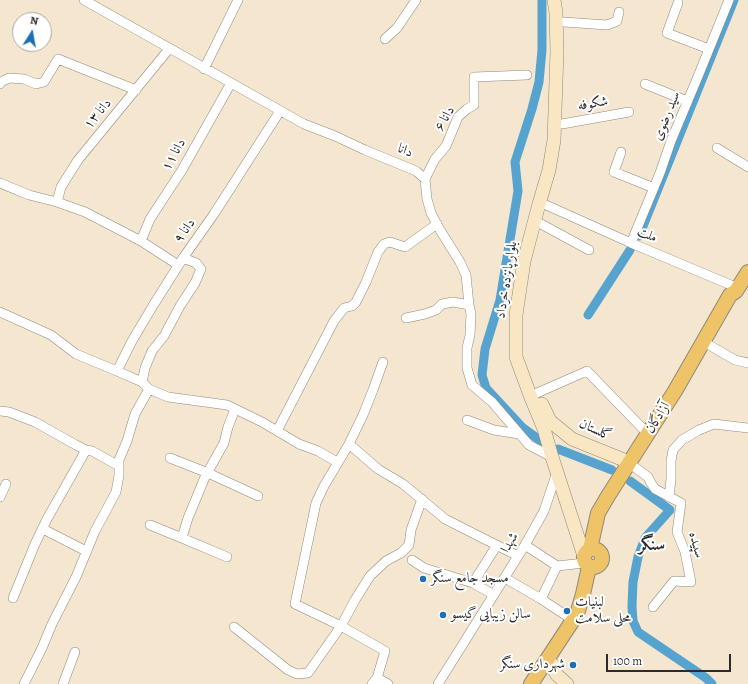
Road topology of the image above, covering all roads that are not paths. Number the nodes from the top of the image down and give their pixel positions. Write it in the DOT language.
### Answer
graph roads {
  1 [pos="84,0"];
  2 [pos="238,0"];
  3 [pos="416,0"];
  4 [pos="554,0"];
  5 [pos="562,0"];
  6 [pos="729,0"];
  7 [pos="678,3"];
  8 [pos="619,12"];
  9 [pos="564,22"];
  10 [pos="385,39"];
  11 [pos="169,49"];
  12 [pos="709,49"];
  13 [pos="204,69"];
  14 [pos="527,75"];
  15 [pos="231,83"];
  16 [pos="0,84"];
  17 [pos="645,84"];
  18 [pos="136,90"];
  19 [pos="688,101"];
  20 [pos="280,111"];
  21 [pos="628,112"];
  22 [pos="562,124"];
  23 [pos="717,148"];
  24 [pos="621,152"];
  25 [pos="748,167"];
  26 [pos="425,178"];
  27 [pos="0,183"];
  28 [pos="654,188"];
  29 [pos="57,202"];
  30 [pos="542,205"];
  31 [pos="437,224"];
  32 [pos="541,224"];
  33 [pos="141,241"];
  34 [pos="631,243"];
  35 [pos="589,250"];
  36 [pos="181,262"];
  37 [pos="748,272"];
  38 [pos="737,290"];
  39 [pos="469,305"];
  40 [pos="0,312"];
  41 [pos="406,318"];
  42 [pos="709,345"];
  43 [pos="383,362"];
  44 [pos="748,363"];
  45 [pos="117,371"];
  46 [pos="142,382"];
  47 [pos="149,389"];
  48 [pos="537,392"];
  49 [pos="235,409"];
  50 [pos="0,411"];
  51 [pos="466,420"];
  52 [pos="550,421"];
  53 [pos="748,428"];
  54 [pos="277,431"];
  55 [pos="519,434"];
  56 [pos="648,434"];
  57 [pos="349,444"];
  58 [pos="86,450"];
  59 [pos="552,456"];
  60 [pos="170,458"];
  61 [pos="337,462"];
  62 [pos="631,464"];
  63 [pos="119,466"];
  64 [pos="557,472"];
  65 [pos="208,473"];
  66 [pos="6,484"];
  67 [pos="258,496"];
  68 [pos="0,497"];
  69 [pos="669,497"];
  70 [pos="422,499"];
  71 [pos="150,525"];
  72 [pos="43,529"];
  73 [pos="182,538"];
  74 [pos="526,544"];
  75 [pos="497,545"];
  76 [pos="86,551"];
  77 [pos="518,556"];
  78 [pos="226,557"];
  79 [pos="590,559"];
  80 [pos="412,560"];
  81 [pos="557,566"];
  82 [pos="505,578"];
  83 [pos="473,583"];
  84 [pos="494,595"];
  85 [pos="13,598"];
  86 [pos="540,599"];
  87 [pos="653,607"];
  88 [pos="573,620"];
  89 [pos="341,626"];
  90 [pos="234,627"];
  91 [pos="75,652"];
  92 [pos="553,665"];
  93 [pos="375,681"];
  94 [pos="535,683"];
  95 [pos="24,684"];
  96 [pos="63,684"];
  97 [pos="388,684"];
  98 [pos="438,684"];
  99 [pos="567,684"];
  1 -- 11 [label="street, دانا"];
  2 -- 13 [label="street"];
  3 -- 10 [label="street"];
  4 -- 30 [label="main road, بلوار پانزده خرداد"];
  5 -- 9 [label="main road, بلوار پانزده خرداد"];
  6 -- 12 [label="street, سید رضوی"];
  7 -- 12 [label="street"];
  8 -- 9 [label="street"];
  9 -- 22 [label="main road, بلوار پانزده خرداد"];
  11 -- 13 [label="street, دانا"];
  11 -- 18 [label="street, دانا ۱۳"];
  12 -- 19 [label="street, سید رضوی"];
  13 -- 15 [label="street, دانا"];
  14 -- 26 [label="street, دانا ۶"];
  15 -- 20 [label="street, دانا"];
  15 -- 33 [label="street, دانا ۱۱"];
  16 -- 18 [label="street"];
  17 -- 19 [label="street"];
  18 -- 29 [label="street, دانا ۱۳"];
  19 -- 28 [label="street, سید رضوی"];
  20 -- 26 [label="street, دانا"];
  20 -- 36 [label="street, دانا ۹"];
  21 -- 22 [label="street, شکوفه"];
  22 -- 30 [label="main road, بلوار پانزده خرداد"];
  23 -- 25 [label="street"];
  24 -- 28 [label="street"];
  26 -- 31 [label="street"];
  27 -- 29 [label="street"];
  28 -- 34 [label="street, سید رضوی"];
  29 -- 33 [label="street"];
  30 -- 32 [label="main road, بلوار پانزده خرداد"];
  30 -- 34 [label="street, ملت"];
  30 -- 59 [label="main road, بلوار پانزده خرداد"];
  31 -- 39 [label="street"];
  31 -- 54 [label="street"];
  32 -- 35 [label="street"];
  32 -- 48 [label="main road, بلوار پانزده خرداد"];
  33 -- 36 [label="street"];
  34 -- 38 [label="street, ملت"];
  36 -- 45 [label="street, دانا ۹"];
  36 -- 46 [label="street"];
  37 -- 38 [label="main road, آزادگان"];
  38 -- 42 [label="main road, آزادگان"];
  38 -- 56 [label="main road, آزادگان"];
  39 -- 41 [label="street"];
  39 -- 55 [label="street"];
  40 -- 45 [label="street"];
  42 -- 44 [label="street"];
  42 -- 62 [label="main road, آزادگان"];
  43 -- 57 [label="street"];
  45 -- 46 [label="street"];
  46 -- 47 [label="street"];
  47 -- 49 [label="street"];
  47 -- 63 [label="street"];
  48 -- 52 [label="main road, بلوار پانزده خرداد"];
  48 -- 56 [label="street"];
  49 -- 54 [label="street"];
  49 -- 65 [label="street"];
  50 -- 58 [label="street"];
  51 -- 55 [label="street"];
  52 -- 62 [label="main road, گلستان"];
  53 -- 69 [label="street"];
  54 -- 61 [label="street"];
  55 -- 59 [label="street"];
  56 -- 62 [label="main road, آزادگان"];
  57 -- 61 [label="street"];
  57 -- 70 [label="street"];
  58 -- 63 [label="street"];
  58 -- 72 [label="street"];
  59 -- 64 [label="main road, بلوار پانزده خرداد"];
  60 -- 65 [label="street"];
  61 -- 89 [label="street"];
  62 -- 69 [label="street, سپیده"];
  62 -- 79 [label="main road, آزادگان"];
  63 -- 76 [label="street"];
  64 -- 74 [label="street, شهدا"];
  64 -- 79 [label="main road, بلوار پانزده خرداد"];
  65 -- 67 [label="street"];
  65 -- 73 [label="street"];
  66 -- 68 [label="street"];
  69 -- 87 [label="street, سپیده"];
  70 -- 75 [label="street"];
  70 -- 89 [label="street"];
  71 -- 73 [label="street"];
  72 -- 76 [label="street"];
  72 -- 85 [label="street"];
  73 -- 78 [label="street"];
  74 -- 77 [label="street, شهدا"];
  74 -- 81 [label="street"];
  75 -- 77 [label="street"];
  75 -- 83 [label="street"];
  76 -- 95 [label="street"];
  77 -- 82 [label="street, شهدا"];
  79 -- 81 [label="street"];
  79 -- 88 [label="main road"];
  79 -- 92 [label="main road"];
  80 -- 83 [label="street"];
  81 -- 86 [label="street"];
  82 -- 84 [label="street, شهدا"];
  82 -- 86 [label="street"];
  83 -- 84 [label="street"];
  84 -- 98 [label="street, شهدا"];
  86 -- 88 [label="street"];
  88 -- 94 [label="main road"];
  89 -- 90 [label="street"];
  89 -- 93 [label="street"];
  91 -- 96 [label="street"];
  92 -- 94 [label="main road"];
  92 -- 99 [label="main road"];
  93 -- 97 [label="street"];
}
